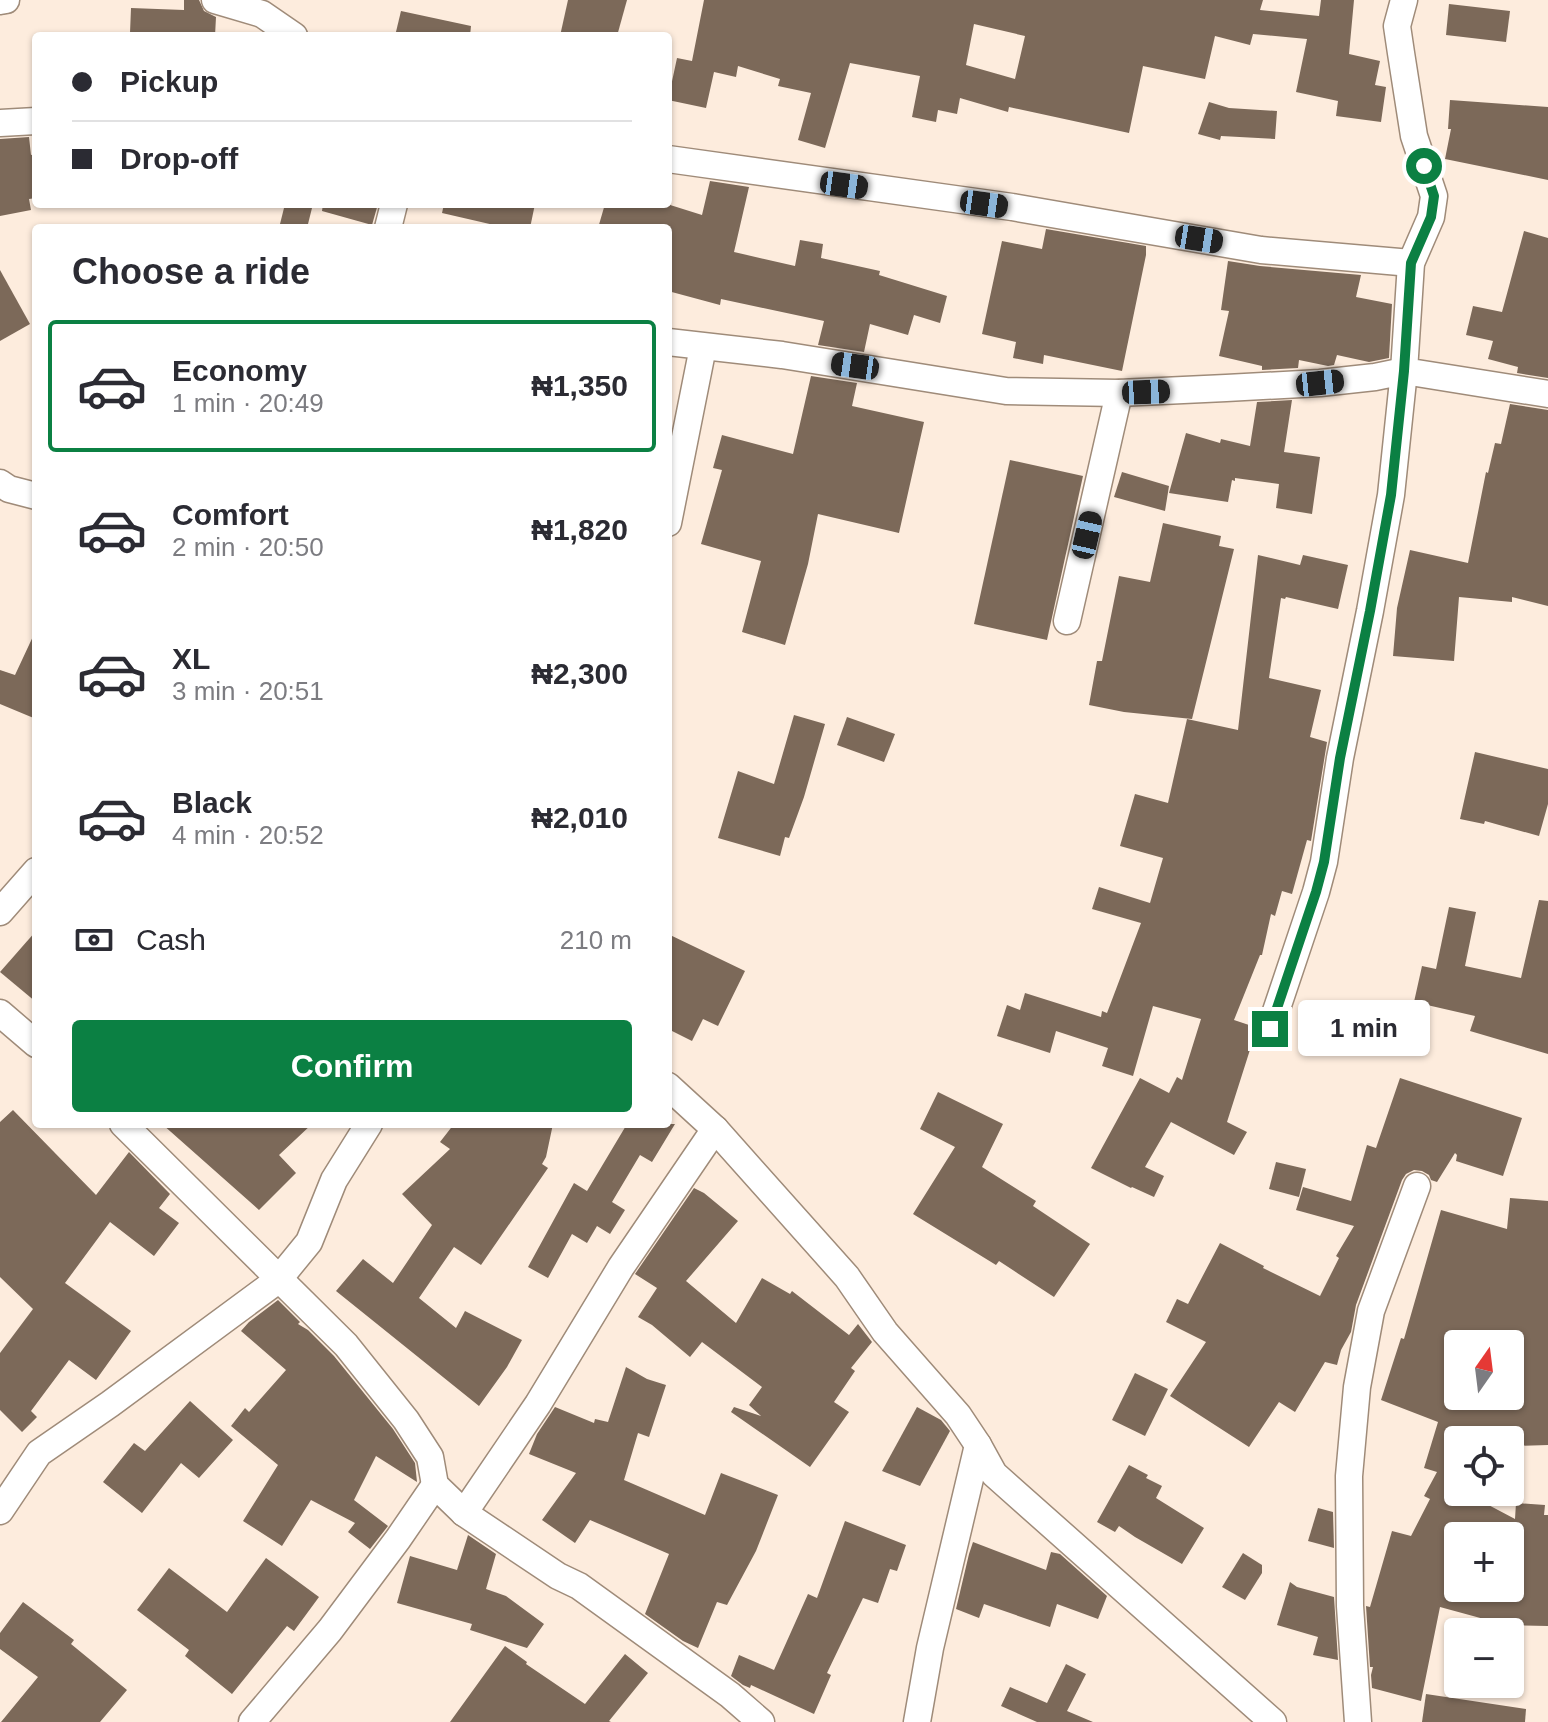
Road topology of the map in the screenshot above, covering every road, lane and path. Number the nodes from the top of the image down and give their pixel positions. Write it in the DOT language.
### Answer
graph roads {
  1 [pos="215,0"];
  2 [pos="1404,0"];
  3 [pos="288,32"];
  4 [pos="32,121"];
  5 [pos="0,123"];
  6 [pos="672,160"];
  7 [pos="1411,263"];
  8 [pos="672,343"];
  9 [pos="703,347"];
  10 [pos="1404,371"];
  11 [pos="1119,393"];
  12 [pos="1548,394"];
  13 [pos="672,410"];
  14 [pos="686,430"];
  15 [pos="0,483"];
  16 [pos="32,495"];
  17 [pos="672,502"];
  18 [pos="1067,621"];
  19 [pos="32,876"];
  20 [pos="0,912"];
  21 [pos="0,1013"];
  22 [pos="1270,1029"];
  23 [pos="32,1041"];
  24 [pos="672,1090"];
  25 [pos="127,1128"];
  26 [pos="366,1128"];
  27 [pos="715,1129"];
  28 [pos="1417,1186"];
  29 [pos="278,1280"];
  30 [pos="978,1445"];
  31 [pos="435,1485"];
  32 [pos="0,1511"];
  33 [pos="464,1513"];
  34 [pos="252,1722"];
  35 [pos="761,1722"];
  36 [pos="917,1722"];
  37 [pos="1273,1722"];
  38 [pos="1358,1722"];
  1 -- 3 [label="street"];
  2 -- 7 [label="street"];
  4 -- 5 [label="street"];
  6 -- 7 [label="street"];
  7 -- 10 [label="street"];
  8 -- 9 [label="street"];
  9 -- 11 [label="street"];
  9 -- 14 [label="street"];
  10 -- 11 [label="street"];
  10 -- 12 [label="street"];
  10 -- 22 [label="street"];
  11 -- 18 [label="street"];
  13 -- 14 [label="street"];
  14 -- 17 [label="street"];
  15 -- 16 [label="street"];
  19 -- 20 [label="street"];
  21 -- 23 [label="street"];
  24 -- 27 [label="street"];
  25 -- 29 [label="street"];
  26 -- 29 [label="street"];
  27 -- 30 [label="street"];
  27 -- 33 [label="street"];
  28 -- 38 [label="street"];
  29 -- 31 [label="street"];
  29 -- 32 [label="street"];
  30 -- 36 [label="street"];
  30 -- 37 [label="street"];
  31 -- 33 [label="street"];
  31 -- 34 [label="street"];
  33 -- 35 [label="street"];
}
